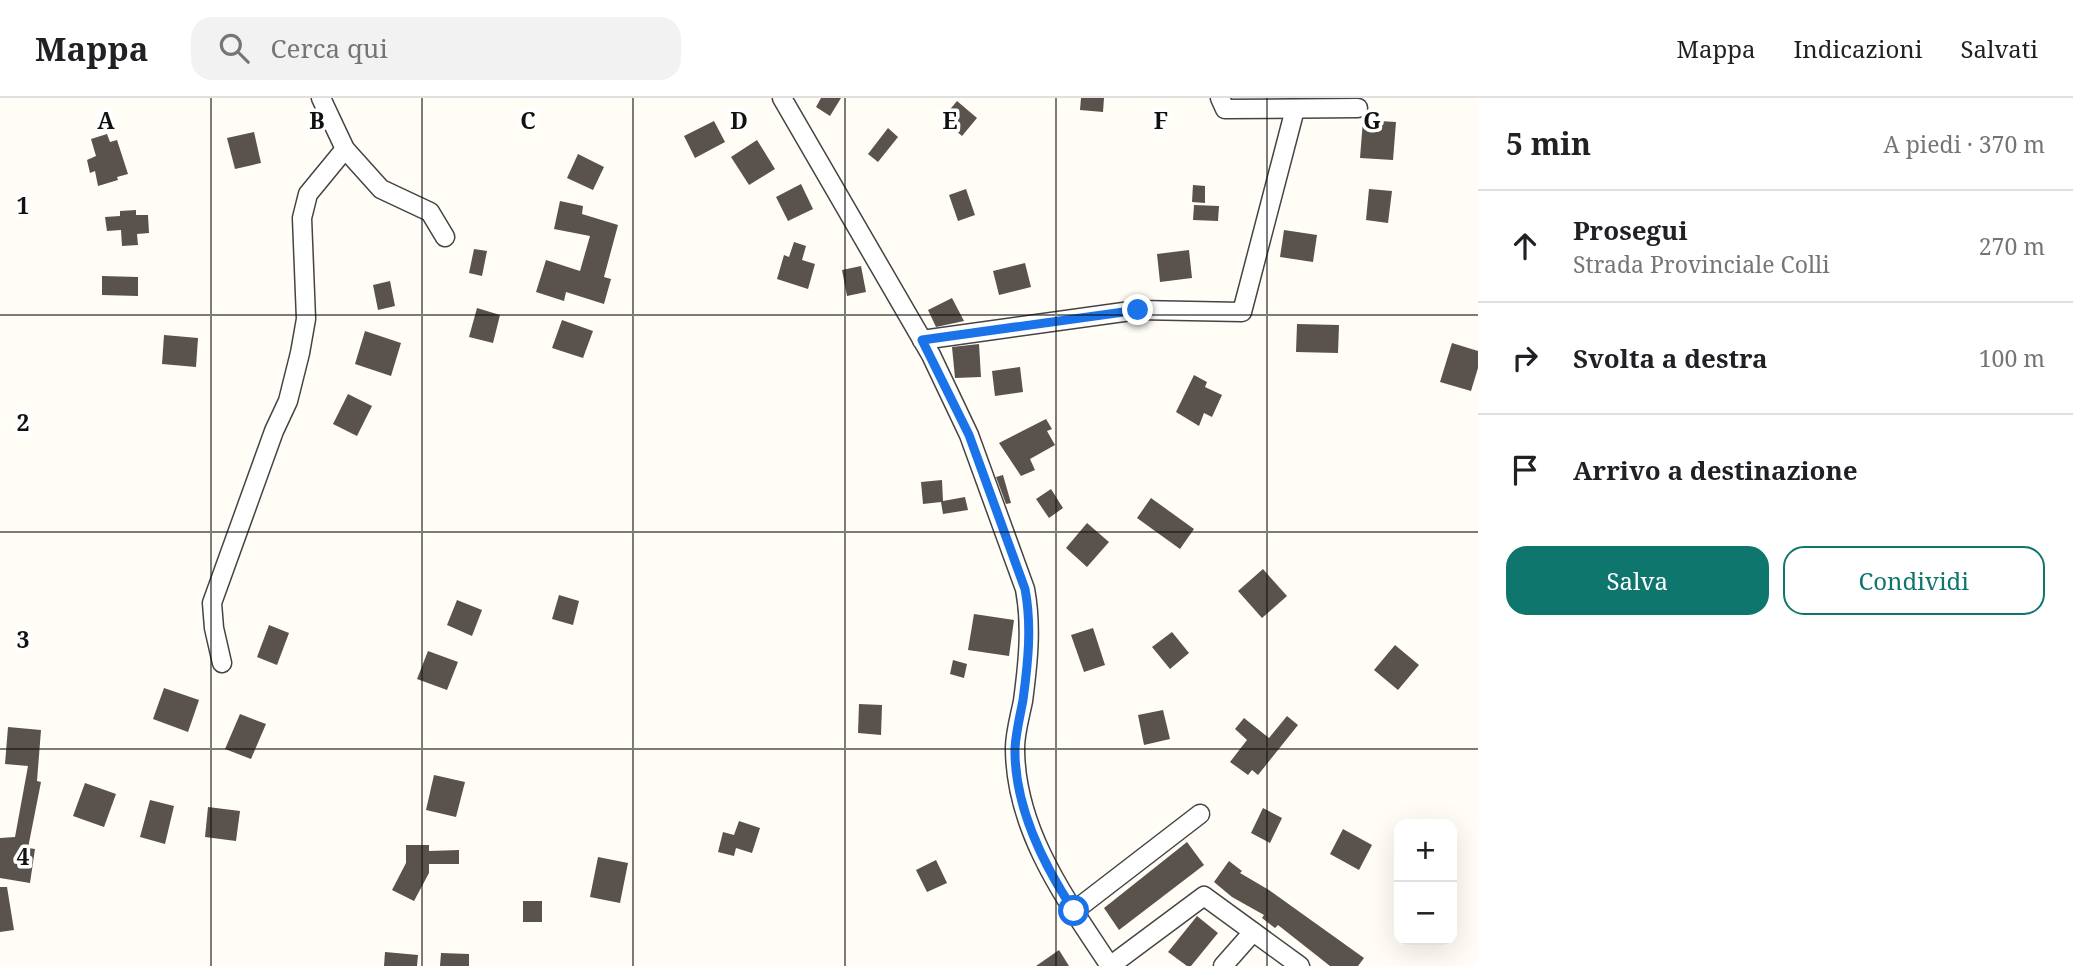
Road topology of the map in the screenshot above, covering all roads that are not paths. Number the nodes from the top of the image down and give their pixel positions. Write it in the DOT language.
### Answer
graph roads {
  1 [pos="321,98"];
  2 [pos="782,98"];
  3 [pos="1220,98"];
  4 [pos="1358,108"];
  5 [pos="1295,109"];
  6 [pos="345,149"];
  7 [pos="445,237"];
  8 [pos="922,340"];
  9 [pos="222,663"];
  10 [pos="1200,814"];
  11 [pos="1074,911"];
  12 [pos="1253,932"];
  13 [pos="1110,966"];
  14 [pos="1223,966"];
  15 [pos="1300,966"];
  1 -- 6 [label="street"];
  2 -- 8 [label="street"];
  3 -- 5 [label="street"];
  4 -- 5 [label="street"];
  5 -- 8 [label="street"];
  6 -- 7 [label="street"];
  6 -- 9 [label="street"];
  8 -- 11 [label="street"];
  10 -- 11 [label="street"];
  11 -- 13 [label="street"];
  12 -- 13 [label="street"];
  12 -- 14 [label="street"];
  12 -- 15 [label="street"];
}
